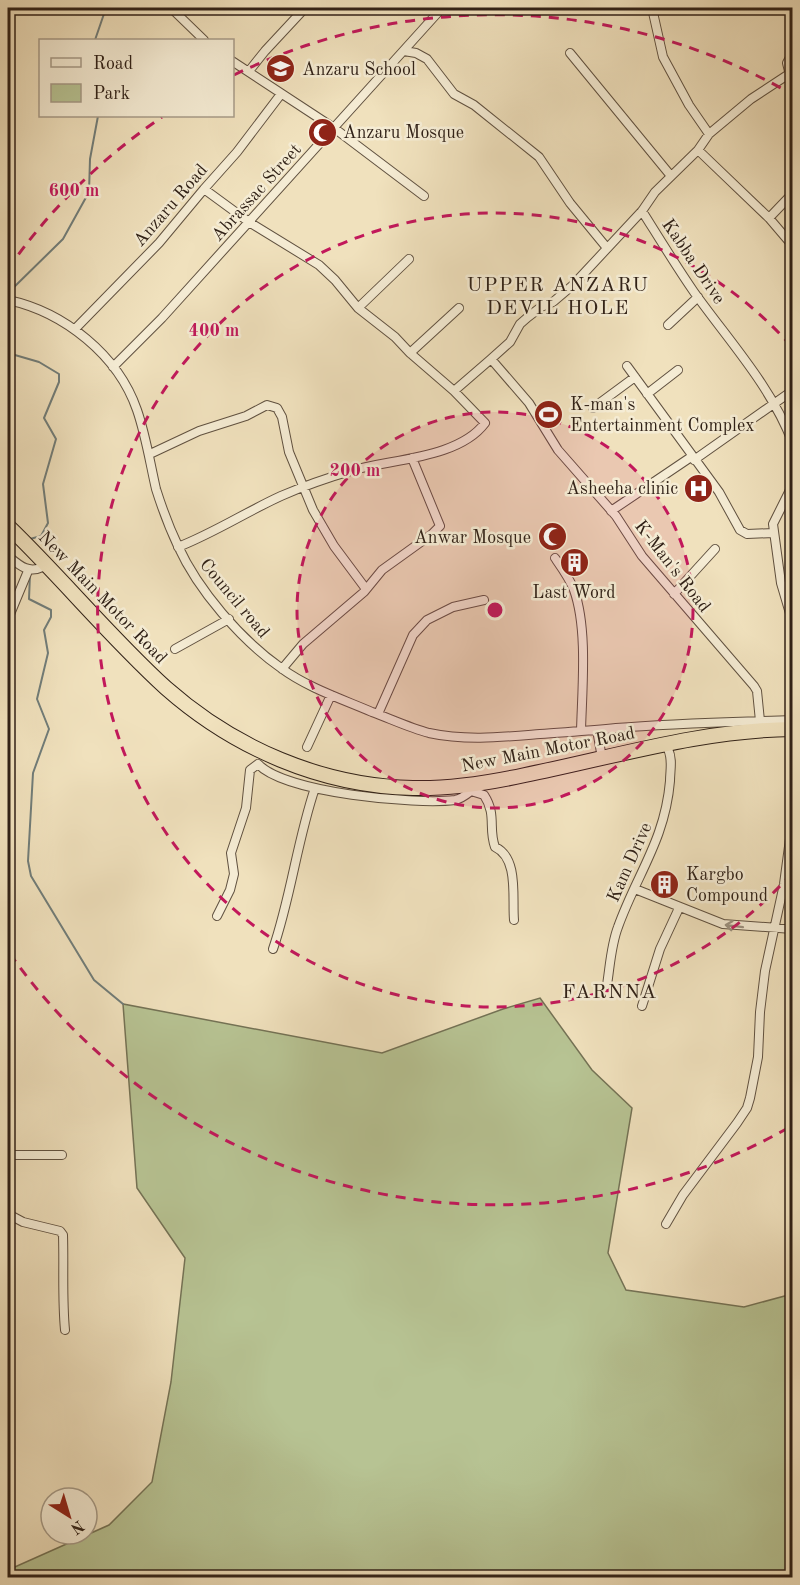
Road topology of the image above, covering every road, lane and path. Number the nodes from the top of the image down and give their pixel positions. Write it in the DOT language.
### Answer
graph roads {
  1 [pos="171,8"];
  2 [pos="305,8"];
  3 [pos="442,8"];
  4 [pos="652,8"];
  5 [pos="203,39"];
  6 [pos="404,51"];
  7 [pos="570,53"];
  8 [pos="792,54"];
  9 [pos="234,62"];
  10 [pos="249,71"];
  11 [pos="789,74"];
  12 [pos="792,83"];
  13 [pos="281,94"];
  14 [pos="334,128"];
  15 [pos="709,134"];
  16 [pos="698,150"];
  17 [pos="671,176"];
  18 [pos="204,189"];
  19 [pos="792,194"];
  20 [pos="424,196"];
  21 [pos="642,211"];
  22 [pos="769,218"];
  23 [pos="249,222"];
  24 [pos="792,245"];
  25 [pos="607,248"];
  26 [pos="410,259"];
  27 [pos="698,297"];
  28 [pos="8,300"];
  29 [pos="358,308"];
  30 [pos="459,308"];
  31 [pos="668,325"];
  32 [pos="75,329"];
  33 [pos="410,353"];
  34 [pos="491,359"];
  35 [pos="627,366"];
  36 [pos="113,367"];
  37 [pos="678,370"];
  38 [pos="635,377"];
  39 [pos="454,391"];
  40 [pos="792,391"];
  41 [pos="647,394"];
  42 [pos="775,403"];
  43 [pos="593,408"];
  44 [pos="792,441"];
  45 [pos="150,454"];
  46 [pos="412,458"];
  47 [pos="693,458"];
  48 [pos="792,486"];
  49 [pos="304,488"];
  50 [pos="611,511"];
  51 [pos="8,526"];
  52 [pos="774,533"];
  53 [pos="8,534"];
  54 [pos="178,547"];
  55 [pos="715,549"];
  56 [pos="8,556"];
  57 [pos="555,558"];
  58 [pos="43,567"];
  59 [pos="28,571"];
  60 [pos="366,589"];
  61 [pos="674,594"];
  62 [pos="484,600"];
  63 [pos="8,619"];
  64 [pos="229,619"];
  65 [pos="792,620"];
  66 [pos="175,649"];
  67 [pos="282,669"];
  68 [pos="331,695"];
  69 [pos="378,714"];
  70 [pos="792,720"];
  71 [pos="760,721"];
  72 [pos="792,729"];
  73 [pos="597,730"];
  74 [pos="581,731"];
  75 [pos="792,735"];
  76 [pos="307,747"];
  77 [pos="668,749"];
  78 [pos="602,758"];
  79 [pos="258,761"];
  80 [pos="315,788"];
  81 [pos="472,791"];
  82 [pos="792,839"];
  83 [pos="635,889"];
  84 [pos="679,908"];
  85 [pos="217,916"];
  86 [pos="514,921"];
  87 [pos="773,927"];
  88 [pos="792,929"];
  89 [pos="273,950"];
  90 [pos="607,985"];
  91 [pos="642,1006"];
  92 [pos="8,1155"];
  93 [pos="62,1155"];
  94 [pos="8,1214"];
  95 [pos="666,1224"];
  96 [pos="65,1330"];
  1 -- 5 [label="street"];
  2 -- 10 [label="street"];
  3 -- 6 [label="street, Abrassac Street"];
  4 -- 15 [label="street"];
  6 -- 14 [label="street, Abrassac Street"];
  6 -- 25 [label="street"];
  7 -- 17 [label="street"];
  8 -- 11 [label="street"];
  9 -- 10 [label="street"];
  10 -- 13 [label="street"];
  11 -- 12 [label="street"];
  11 -- 15 [label="street, Kabba Drive"];
  13 -- 14 [label="street"];
  13 -- 18 [label="street, Anzaru Road"];
  14 -- 20 [label="street"];
  14 -- 23 [label="street, Abrassac Street"];
  15 -- 16 [label="street, Kabba Drive"];
  16 -- 17 [label="street, Kabba Drive"];
  16 -- 22 [label="street"];
  17 -- 21 [label="street, Kabba Drive"];
  18 -- 23 [label="street"];
  18 -- 32 [label="street, Anzaru Road"];
  19 -- 22 [label="street"];
  21 -- 25 [label="street"];
  21 -- 27 [label="street, Kabba Drive"];
  22 -- 24 [label="street"];
  23 -- 29 [label="street"];
  23 -- 36 [label="street, Abrassac Street"];
  25 -- 34 [label="street"];
  26 -- 29 [label="street"];
  27 -- 31 [label="street"];
  27 -- 42 [label="street, Kabba Drive"];
  28 -- 32 [label="street, Council road"];
  29 -- 33 [label="street"];
  30 -- 33 [label="street"];
  32 -- 36 [label="street, Council road"];
  33 -- 39 [label="street"];
  34 -- 39 [label="street"];
  34 -- 50 [label="street, K-Man's Road"];
  35 -- 38 [label="street"];
  36 -- 45 [label="street, Council road"];
  37 -- 41 [label="street"];
  38 -- 41 [label="street"];
  38 -- 43 [label="street"];
  39 -- 46 [label="street"];
  40 -- 42 [label="street"];
  41 -- 47 [label="street"];
  42 -- 44 [label="street, Kabba Drive"];
  42 -- 47 [label="street"];
  45 -- 49 [label="street"];
  45 -- 54 [label="street, Council road"];
  46 -- 49 [label="street"];
  46 -- 60 [label="street"];
  47 -- 50 [label="street"];
  47 -- 52 [label="street"];
  48 -- 52 [label="street"];
  49 -- 54 [label="street"];
  49 -- 60 [label="street"];
  50 -- 61 [label="street, K-Man's Road"];
  51 -- 78 [label="highway, New Main Motor Road"];
  52 -- 65 [label="street"];
  53 -- 58 [label="highway, New Main Motor Road"];
  54 -- 64 [label="street, Council road"];
  55 -- 61 [label="street"];
  56 -- 59 [label="street"];
  57 -- 74 [label="street"];
  58 -- 59 [label="street"];
  58 -- 79 [label="highway, New Main Motor Road"];
  59 -- 63 [label="street"];
  60 -- 67 [label="street"];
  61 -- 71 [label="street, K-Man's Road"];
  62 -- 69 [label="street"];
  64 -- 66 [label="street"];
  64 -- 67 [label="street, Council road"];
  67 -- 68 [label="street, Council road"];
  68 -- 69 [label="street, Council road"];
  68 -- 76 [label="street"];
  69 -- 74 [label="street, Council road"];
  70 -- 71 [label="street"];
  71 -- 73 [label="street"];
  72 -- 78 [label="highway, New Main Motor Road"];
  73 -- 74 [label="street"];
  73 -- 78 [label="street"];
  75 -- 77 [label="highway, New Main Motor Road"];
  77 -- 81 [label="highway, New Main Motor Road"];
  77 -- 83 [label="street, Kam Drive"];
  79 -- 80 [label="street"];
  79 -- 81 [label="highway, New Main Motor Road"];
  79 -- 85 [label="street"];
  80 -- 81 [label="street"];
  80 -- 89 [label="street"];
  81 -- 86 [label="street"];
  82 -- 87 [label="street"];
  83 -- 84 [label="street"];
  83 -- 90 [label="street, Kam Drive"];
  87 -- 84 [label="street, one-way"];
  84 -- 91 [label="street"];
  87 -- 88 [label="street"];
  87 -- 95 [label="street"];
  92 -- 93 [label="street"];
  94 -- 96 [label="street"];
}
